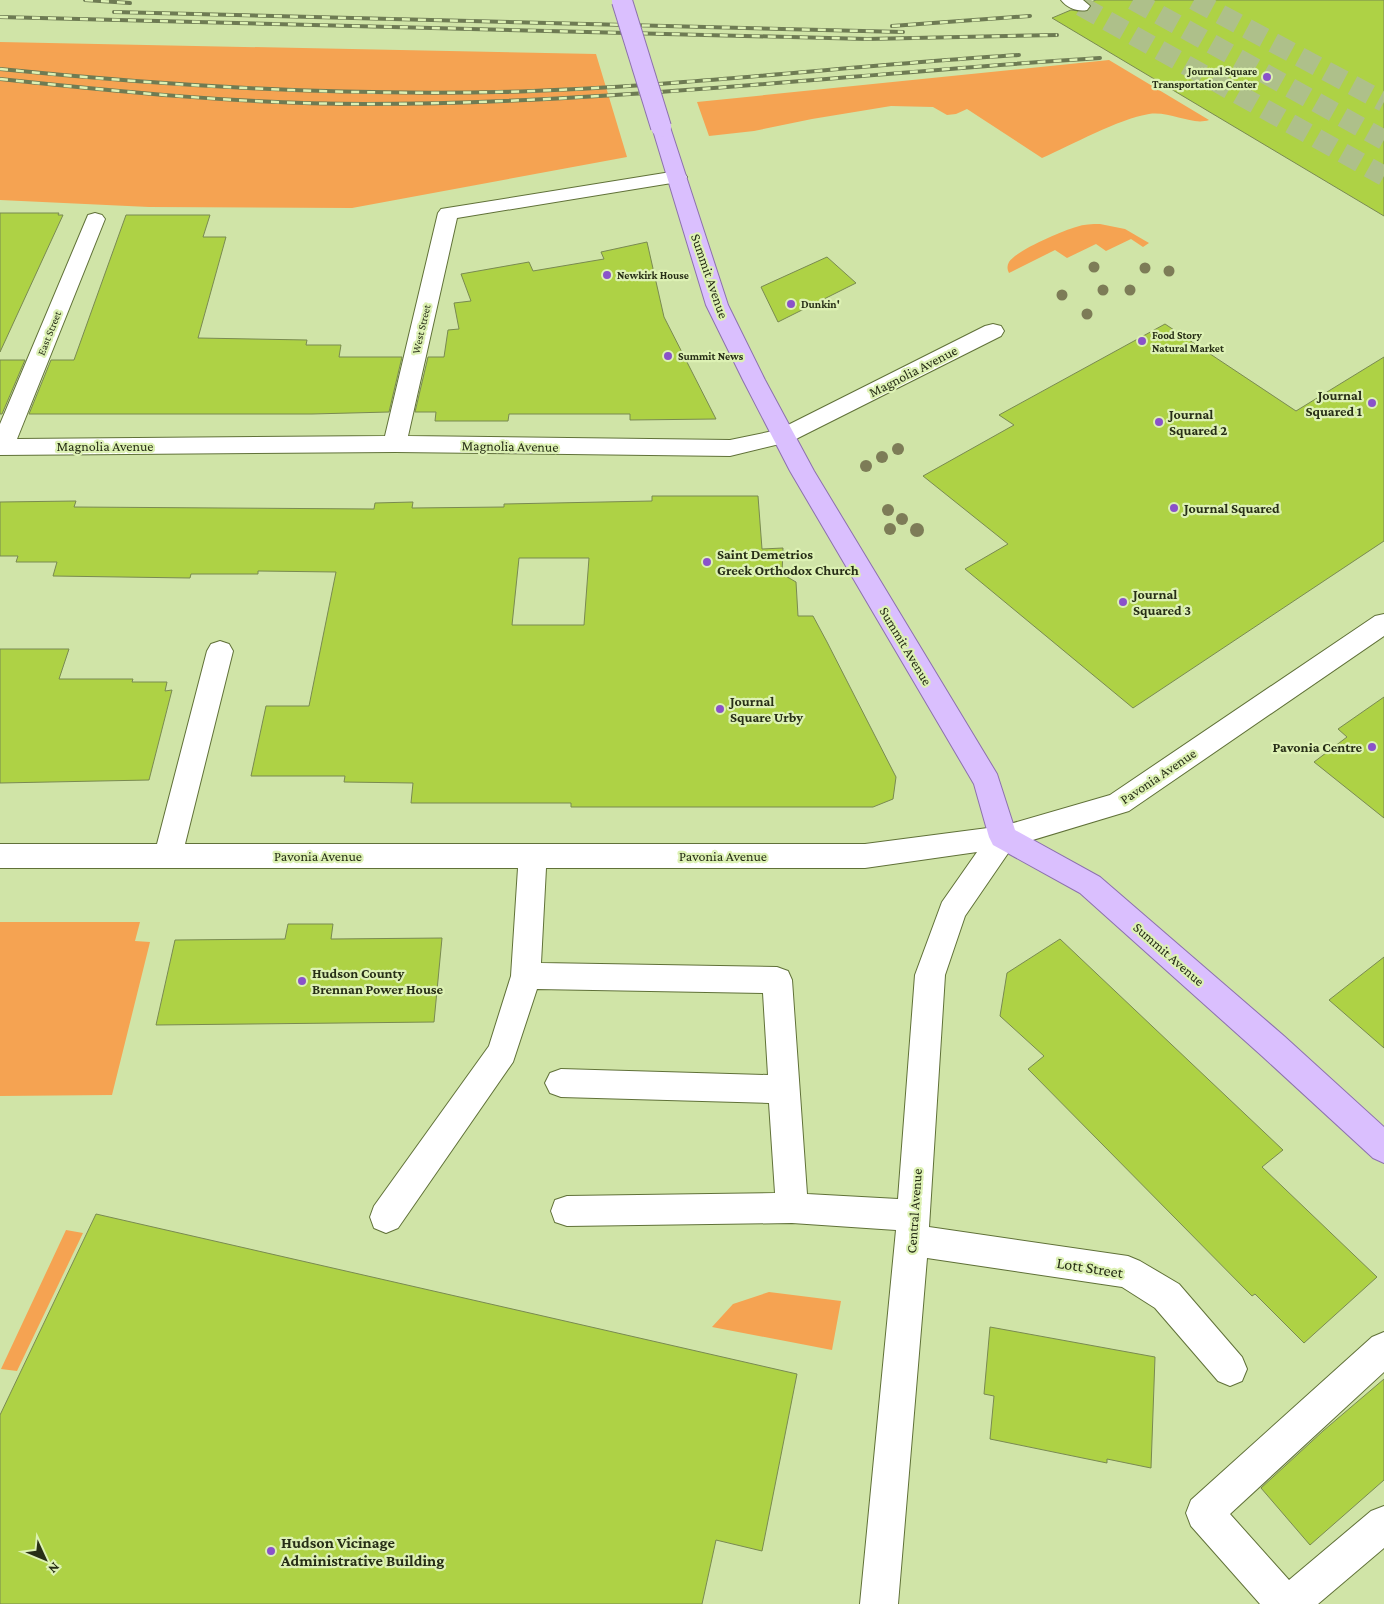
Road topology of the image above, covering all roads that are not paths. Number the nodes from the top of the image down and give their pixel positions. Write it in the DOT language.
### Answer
graph roads {
  1 [pos="622,1"];
  2 [pos="677,177"];
  3 [pos="95,219"];
  4 [pos="993,331"];
  5 [pos="784,436"];
  6 [pos="395,444"];
  7 [pos="1,447"];
  8 [pos="1384,624"];
  9 [pos="220,651"];
  10 [pos="1003,837"];
  11 [pos="533,855"];
  12 [pos="0,856"];
  13 [pos="168,856"];
  14 [pos="526,976"];
  15 [pos="561,1083"];
  16 [pos="784,1089"];
  17 [pos="1384,1148"];
  18 [pos="792,1208"];
  19 [pos="566,1211"];
  20 [pos="386,1217"];
  21 [pos="912,1227"];
  22 [pos="1384,1349"];
  23 [pos="1230,1369"];
  24 [pos="1384,1524"];
  25 [pos="879,1604"];
  26 [pos="1285,1604"];
  27 [pos="1289,1604"];
  1 -- 2 [label="main road, Summit Avenue, bridge"];
  2 -- 5 [label="main road, Summit Avenue"];
  2 -- 6 [label="street, West Street"];
  3 -- 7 [label="street, East Street"];
  4 -- 5 [label="street, Magnolia Avenue"];
  5 -- 6 [label="street, Magnolia Avenue"];
  5 -- 10 [label="main road, Summit Avenue"];
  6 -- 7 [label="street, Magnolia Avenue"];
  8 -- 10 [label="street, Pavonia Avenue"];
  9 -- 13 [label="street"];
  10 -- 11 [label="street, Pavonia Avenue"];
  10 -- 17 [label="main road, Summit Avenue"];
  10 -- 21 [label="street, Central Avenue"];
  11 -- 13 [label="street, Pavonia Avenue"];
  11 -- 14 [label="street"];
  12 -- 13 [label="street, Pavonia Avenue"];
  14 -- 16 [label="street"];
  14 -- 20 [label="street"];
  15 -- 16 [label="street"];
  16 -- 18 [label="street"];
  18 -- 19 [label="street, Lott Street"];
  18 -- 21 [label="street, Lott Street"];
  21 -- 23 [label="street, Lott Street"];
  21 -- 25 [label="street, Central Avenue"];
  22 -- 26 [label="street"];
  24 -- 27 [label="street"];
}
